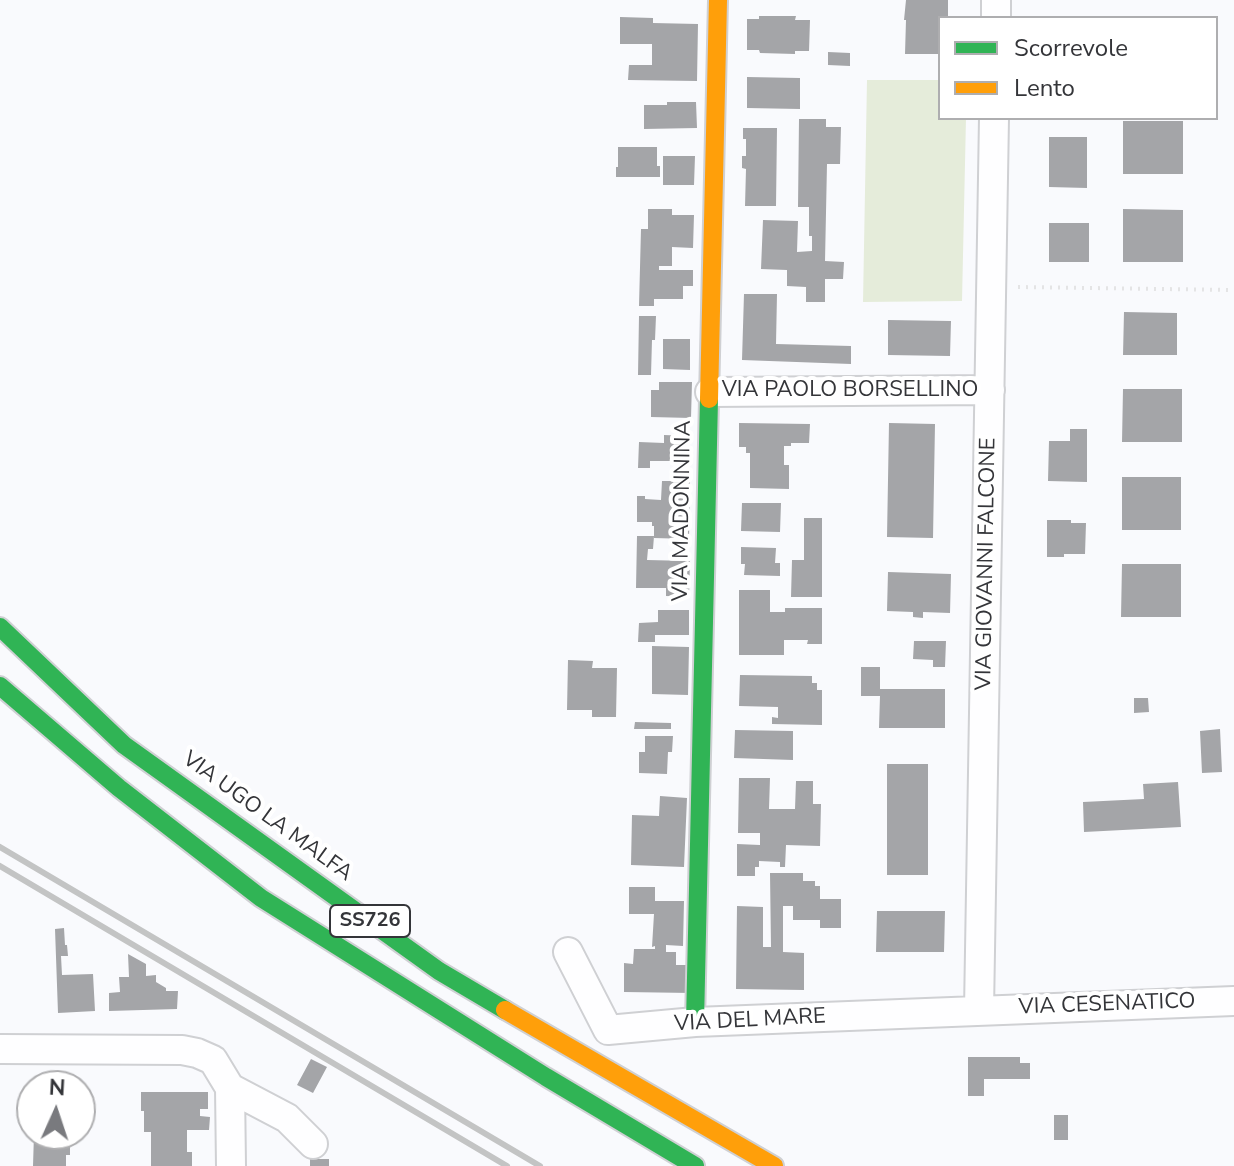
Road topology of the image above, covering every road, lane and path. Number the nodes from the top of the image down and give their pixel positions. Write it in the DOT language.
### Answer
graph roads {
  1 [pos="718,0"];
  2 [pos="994,120"];
  3 [pos="991,286"];
  4 [pos="1234,290"];
  5 [pos="990,390"];
  6 [pos="710,392"];
  7 [pos="0,627"];
  8 [pos="0,686"];
  9 [pos="568,952"];
  10 [pos="1234,1001"];
  11 [pos="979,1010"];
  12 [pos="695,1022"];
  13 [pos="0,1049"];
  14 [pos="230,1088"];
  15 [pos="313,1144"];
  16 [pos="231,1166"];
  17 [pos="695,1166"];
  18 [pos="774,1166"];
  1 -- 6 [label="main road, VIA MADONNINA"];
  2 -- 3 [label="street, VIA GIOVANNI FALCONE"];
  3 -- 4 [label="path"];
  3 -- 5 [label="street, VIA GIOVANNI FALCONE"];
  5 -- 6 [label="street, VIA PAOLO BORSELLINO"];
  5 -- 11 [label="street, VIA GIOVANNI FALCONE"];
  6 -- 12 [label="main road, VIA MADONNINA"];
  7 -- 18 [label="main road, VIA UGO LA MALFA / SS726"];
  8 -- 17 [label="main road, SS726"];
  9 -- 12 [label="street, VIA DEL MARE"];
  10 -- 11 [label="street, VIA CESENATICO"];
  11 -- 12 [label="street, VIA DEL MARE"];
  13 -- 14 [label="street"];
  14 -- 15 [label="street"];
  14 -- 16 [label="street"];
}
